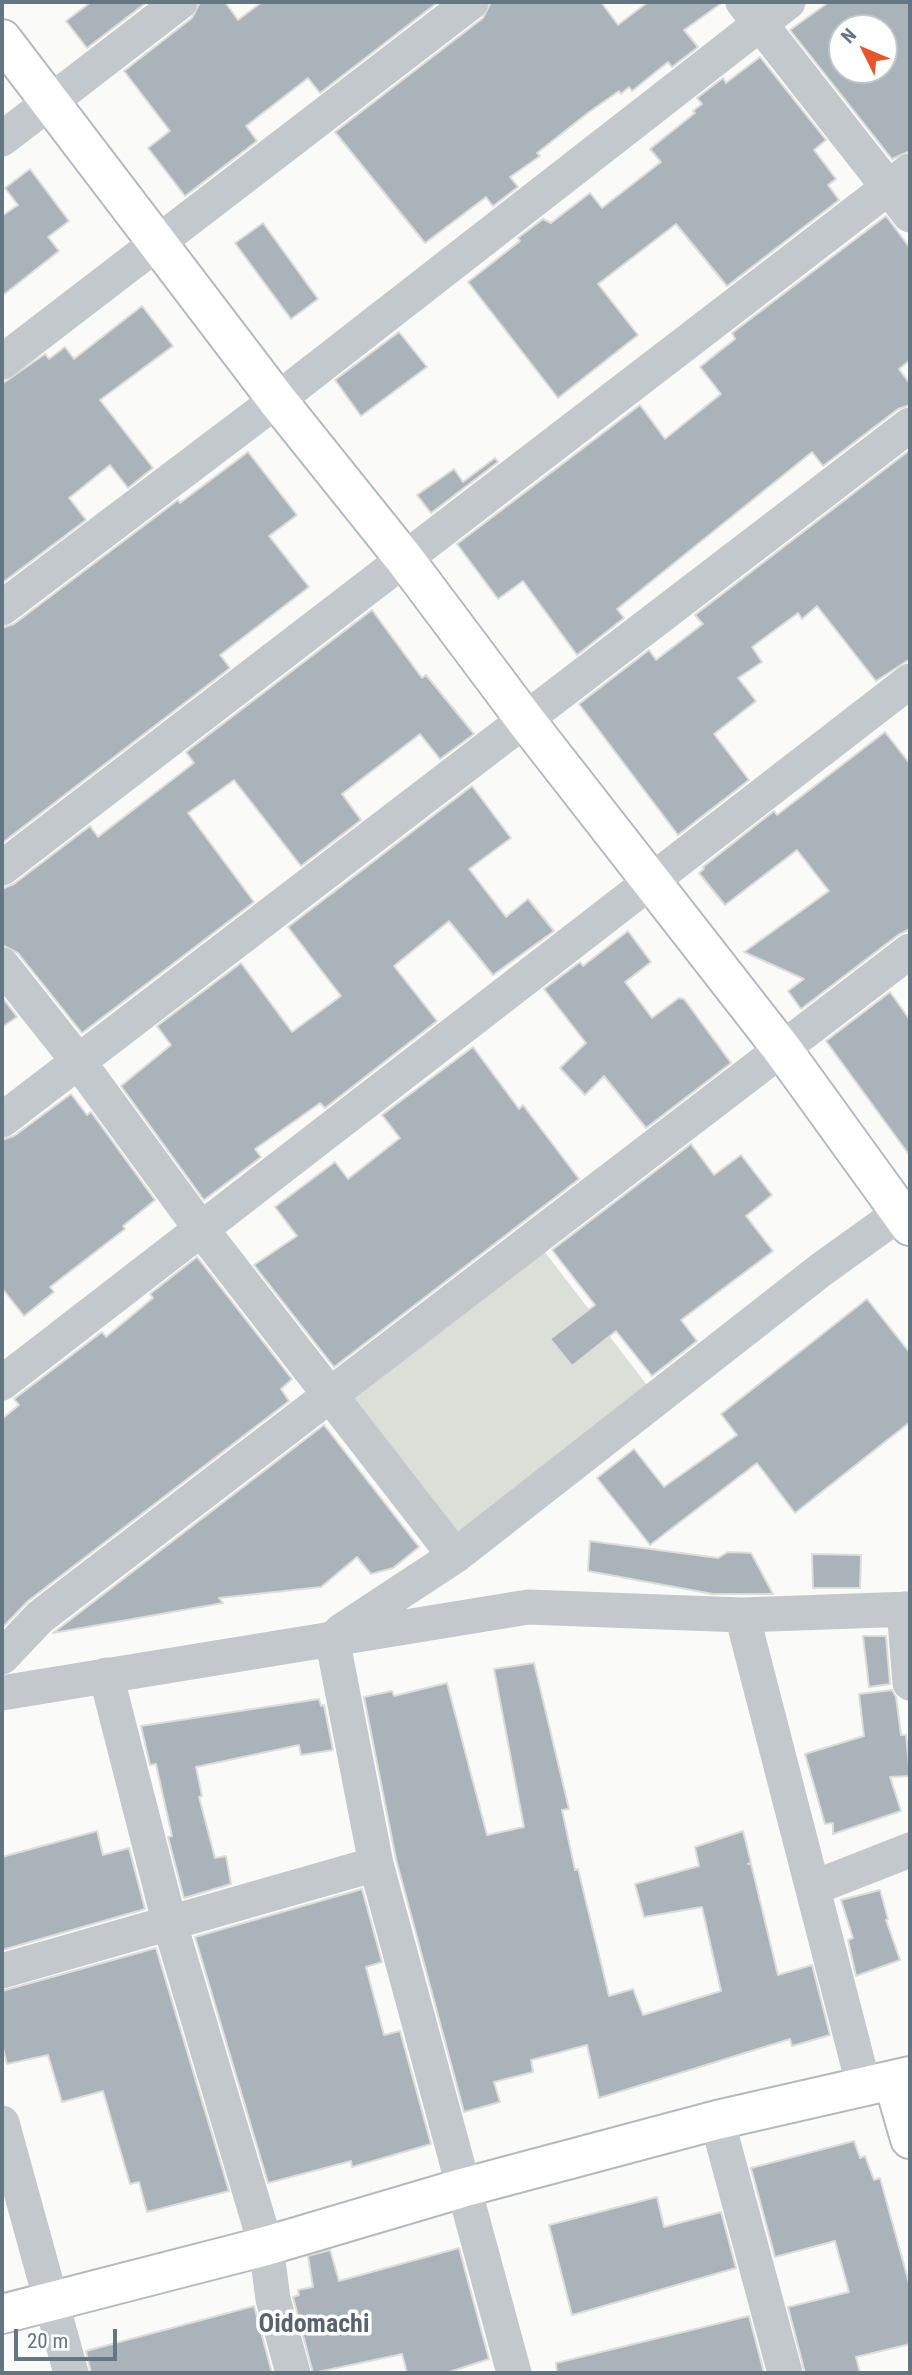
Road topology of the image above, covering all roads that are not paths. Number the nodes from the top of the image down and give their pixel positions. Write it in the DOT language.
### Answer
graph roads {
  1 [pos="180,2"];
  2 [pos="471,2"];
  3 [pos="788,2"];
  4 [pos="751,13"];
  5 [pos="2,39"];
  6 [pos="50,103"];
  7 [pos="2,139"];
  8 [pos="900,180"];
  9 [pos="910,215"];
  10 [pos="158,243"];
  11 [pos="2,362"];
  12 [pos="277,400"];
  13 [pos="910,425"];
  14 [pos="406,561"];
  15 [pos="2,608"];
  16 [pos="910,681"];
  17 [pos="526,721"];
  18 [pos="2,868"];
  19 [pos="651,880"];
  20 [pos="910,951"];
  21 [pos="2,965"];
  22 [pos="782,1049"];
  23 [pos="78,1061"];
  24 [pos="2,1120"];
  25 [pos="907,1215"];
  26 [pos="201,1229"];
  27 [pos="2,1383"];
  28 [pos="331,1394"];
  29 [pos="455,1556"];
  30 [pos="907,1609"];
  31 [pos="742,1615"];
  32 [pos="332,1638"];
  33 [pos="2,1657"];
  34 [pos="106,1675"];
  35 [pos="910,1683"];
  36 [pos="2,1693"];
  37 [pos="910,1850"];
  38 [pos="376,1864"];
  39 [pos="813,1888"];
  40 [pos="169,1922"];
  41 [pos="2,1971"];
  42 [pos="889,2081"];
  43 [pos="717,2120"];
  44 [pos="2,2123"];
  45 [pos="910,2139"];
  46 [pos="462,2188"];
  47 [pos="266,2246"];
  48 [pos="51,2301"];
  49 [pos="2,2314"];
  50 [pos="71,2373"];
  51 [pos="293,2373"];
  52 [pos="514,2373"];
  53 [pos="785,2373"];
  1 -- 6 [label="street"];
  2 -- 10 [label="street"];
  3 -- 4 [label="street"];
  4 -- 8 [label="street"];
  4 -- 12 [label="street"];
  5 -- 6 [label="street"];
  6 -- 7 [label="street"];
  6 -- 10 [label="street"];
  8 -- 9 [label="street"];
  8 -- 14 [label="street"];
  10 -- 11 [label="street"];
  10 -- 12 [label="street"];
  12 -- 14 [label="street"];
  12 -- 15 [label="street"];
  13 -- 17 [label="street"];
  14 -- 17 [label="street"];
  14 -- 18 [label="street"];
  16 -- 19 [label="street"];
  17 -- 19 [label="street"];
  17 -- 23 [label="street"];
  19 -- 22 [label="street"];
  19 -- 26 [label="street"];
  20 -- 22 [label="street"];
  21 -- 23 [label="street"];
  22 -- 25 [label="street"];
  22 -- 28 [label="street"];
  23 -- 24 [label="street"];
  23 -- 26 [label="street"];
  25 -- 29 [label="street"];
  26 -- 27 [label="street"];
  26 -- 28 [label="street"];
  28 -- 29 [label="street"];
  28 -- 33 [label="street"];
  29 -- 32 [label="street"];
  30 -- 31 [label="street"];
  30 -- 35 [label="street"];
  31 -- 32 [label="street"];
  31 -- 39 [label="street"];
  32 -- 34 [label="street"];
  32 -- 38 [label="street"];
  34 -- 36 [label="street"];
  34 -- 40 [label="street"];
  37 -- 39 [label="street"];
  38 -- 40 [label="street"];
  38 -- 46 [label="street"];
  39 -- 42 [label="street"];
  40 -- 41 [label="street"];
  40 -- 47 [label="street"];
  42 -- 43 [label="street"];
  42 -- 45 [label="street"];
  43 -- 46 [label="street"];
  43 -- 53 [label="street"];
  44 -- 48 [label="street"];
  46 -- 47 [label="street"];
  46 -- 52 [label="street"];
  47 -- 48 [label="street"];
  47 -- 51 [label="street"];
  48 -- 49 [label="street"];
  48 -- 50 [label="street"];
}
